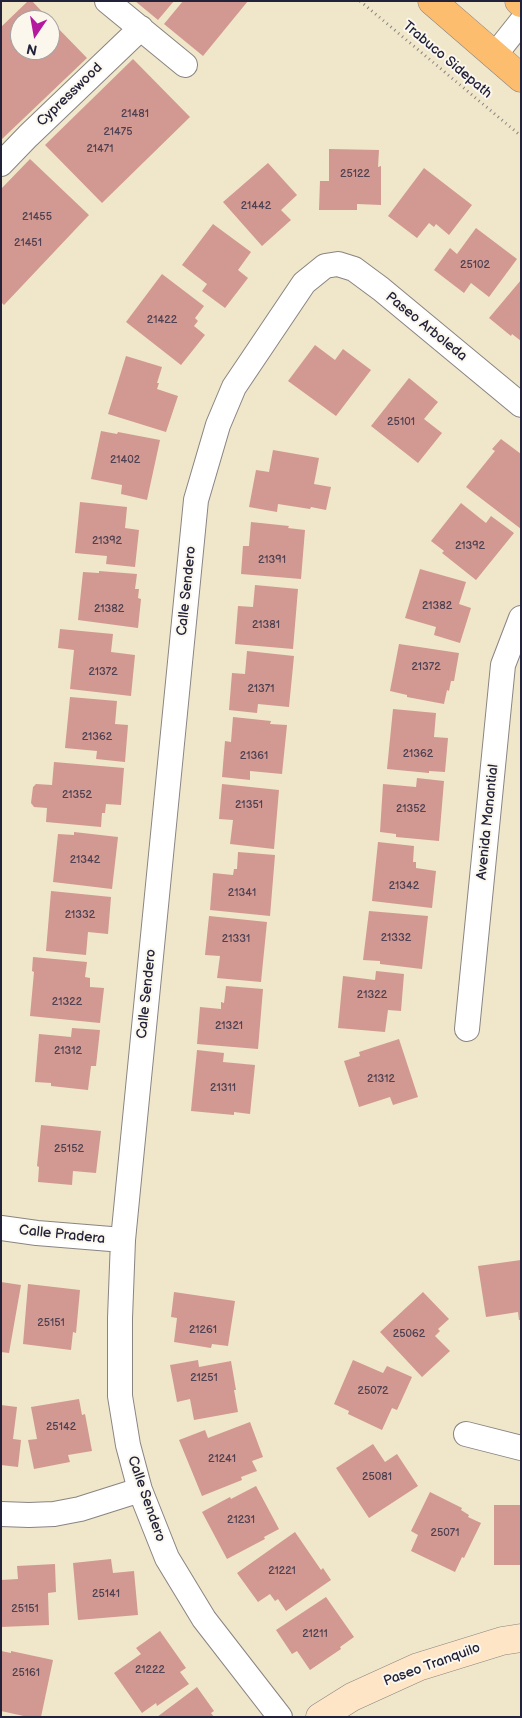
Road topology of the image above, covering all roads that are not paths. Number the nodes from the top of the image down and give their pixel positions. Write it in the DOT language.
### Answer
graph roads {
  1 [pos="107,1"];
  2 [pos="432,1"];
  3 [pos="521,22"];
  4 [pos="141,28"];
  5 [pos="494,56"];
  6 [pos="186,64"];
  7 [pos="521,78"];
  8 [pos="1,164"];
  9 [pos="325,266"];
  10 [pos="521,404"];
  11 [pos="521,618"];
  12 [pos="467,1029"];
  13 [pos="1,1228"];
  14 [pos="123,1240"];
  15 [pos="466,1434"];
  16 [pos="521,1448"];
  17 [pos="140,1490"];
  18 [pos="1,1514"];
  19 [pos="521,1638"];
  20 [pos="280,1717"];
  21 [pos="320,1717"];
  1 -- 4 [label="street"];
  2 -- 5 [label="main road"];
  3 -- 5 [label="street"];
  4 -- 6 [label="street"];
  4 -- 8 [label="street, Cypresswood"];
  5 -- 7 [label="main road"];
  9 -- 10 [label="street, Paseo Arboleda"];
  9 -- 14 [label="street, Calle Sendero"];
  11 -- 12 [label="street, Avenida Manantial"];
  13 -- 14 [label="street, Calle Pradera"];
  14 -- 17 [label="street, Calle Sendero"];
  15 -- 16 [label="street"];
  17 -- 18 [label="street"];
  17 -- 20 [label="street, Calle Sendero"];
  19 -- 21 [label="street, Paseo Tranquilo"];
}
